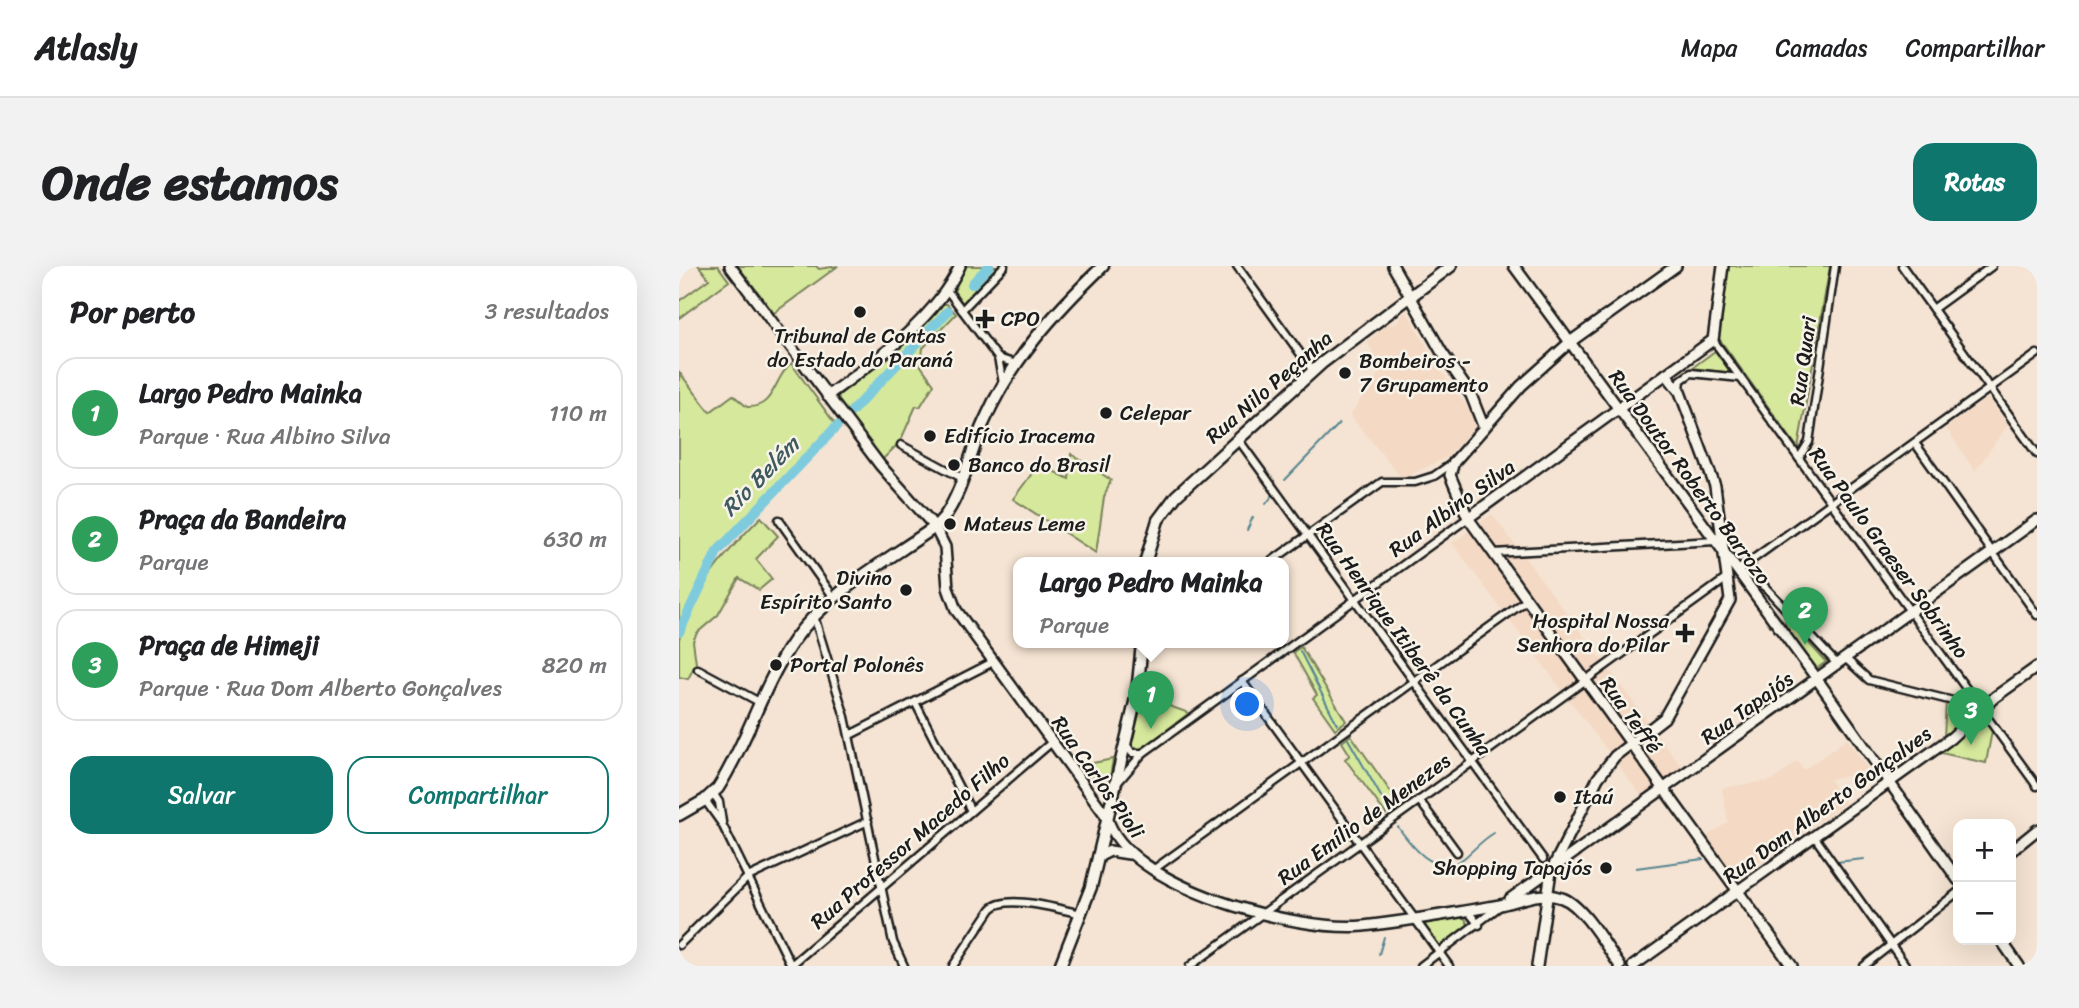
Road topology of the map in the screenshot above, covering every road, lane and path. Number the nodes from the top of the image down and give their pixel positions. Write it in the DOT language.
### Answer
graph roads {
  1 [pos="730,266"];
  2 [pos="960,266"];
  3 [pos="1005,266"];
  4 [pos="1103,266"];
  5 [pos="1237,266"];
  6 [pos="1393,266"];
  7 [pos="1451,266"];
  8 [pos="1514,266"];
  9 [pos="1723,266"];
  10 [pos="1835,266"];
  11 [pos="1902,266"];
  12 [pos="1992,266"];
  13 [pos="1670,267"];
  14 [pos="947,290"];
  15 [pos="1411,296"];
  16 [pos="1933,309"];
  17 [pos="962,310"];
  18 [pos="1713,340"];
  19 [pos="1570,342"];
  20 [pos="2037,354"];
  21 [pos="998,358"];
  22 [pos="1016,364"];
  23 [pos="1313,371"];
  24 [pos="1666,374"];
  25 [pos="1741,378"];
  26 [pos="1003,384"];
  27 [pos="1990,388"];
  28 [pos="1680,392"];
  29 [pos="1471,395"];
  30 [pos="827,396"];
  31 [pos="1619,409"];
  32 [pos="1494,416"];
  33 [pos="1484,428"];
  34 [pos="1238,439"];
  35 [pos="1915,443"];
  36 [pos="901,445"];
  37 [pos="2035,450"];
  38 [pos="1799,458"];
  39 [pos="1454,462"];
  40 [pos="1434,476"];
  41 [pos="962,478"];
  42 [pos="1451,479"];
  43 [pos="1831,503"];
  44 [pos="1468,518"];
  45 [pos="779,520"];
  46 [pos="2037,520"];
  47 [pos="935,527"];
  48 [pos="1307,535"];
  49 [pos="1719,537"];
  50 [pos="1493,552"];
  51 [pos="1992,552"];
  52 [pos="1146,557"];
  53 [pos="1277,557"];
  54 [pos="1751,561"];
  55 [pos="1733,573"];
  56 [pos="835,599"];
  57 [pos="1354,600"];
  58 [pos="1527,600"];
  59 [pos="1910,611"];
  60 [pos="2037,615"];
  61 [pos="814,616"];
  62 [pos="1289,647"];
  63 [pos="1142,648"];
  64 [pos="1151,648"];
  65 [pos="1288,648"];
  66 [pos="1142,655"];
  67 [pos="1845,658"];
  68 [pos="993,662"];
  69 [pos="1837,664"];
  70 [pos="2037,667"];
  71 [pos="698,669"];
  72 [pos="1585,680"];
  73 [pos="1815,680"];
  74 [pos="1243,681"];
  75 [pos="1414,682"];
  76 [pos="915,702"];
  77 [pos="761,703"];
  78 [pos="1979,706"];
  79 [pos="850,736"];
  80 [pos="1052,742"];
  81 [pos="1631,743"];
  82 [pos="1125,744"];
  83 [pos="1143,753"];
  84 [pos="1472,762"];
  85 [pos="1302,763"];
  86 [pos="1889,783"];
  87 [pos="1115,785"];
  88 [pos="2037,786"];
  89 [pos="1664,789"];
  90 [pos="709,797"];
  91 [pos="1419,800"];
  92 [pos="971,811"];
  93 [pos="679,815"];
  94 [pos="1107,817"];
  95 [pos="868,821"];
  96 [pos="722,824"];
  97 [pos="2037,830"];
  98 [pos="1570,833"];
  99 [pos="1814,836"];
  100 [pos="1360,843"];
  101 [pos="1585,846"];
  102 [pos="2016,847"];
  103 [pos="1457,852"];
  104 [pos="1132,855"];
  105 [pos="1098,857"];
  106 [pos="1542,859"];
  107 [pos="1153,870"];
  108 [pos="1551,871"];
  109 [pos="1953,873"];
  110 [pos="748,877"];
  111 [pos="882,887"];
  112 [pos="1738,891"];
  113 [pos="1547,895"];
  114 [pos="1953,896"];
  115 [pos="1501,905"];
  116 [pos="1467,910"];
  117 [pos="1264,913"];
  118 [pos="1082,914"];
  119 [pos="1415,918"];
  120 [pos="1479,925"];
  121 [pos="679,945"];
  122 [pos="2004,945"];
  123 [pos="1892,946"];
  124 [pos="1440,953"];
  125 [pos="790,966"];
  126 [pos="904,966"];
  127 [pos="953,966"];
  128 [pos="1060,966"];
  129 [pos="1190,966"];
  130 [pos="1421,966"];
  131 [pos="1449,966"];
  132 [pos="1537,966"];
  133 [pos="1620,966"];
  134 [pos="1633,966"];
  135 [pos="1792,966"];
  136 [pos="1864,966"];
  137 [pos="1906,966"];
  138 [pos="2019,966"];
  1 -- 30 [label="main road"];
  2 -- 14 [label="main road"];
  3 -- 17 [label="street"];
  4 -- 22 [label="main road"];
  5 -- 23 [label="street"];
  6 -- 15 [label="main road"];
  7 -- 15 [label="main road, Rua Nilo Peçanha"];
  8 -- 19 [label="main road, Rua Doutor Roberto Barrozo"];
  9 -- 18 [label="main road"];
  10 -- 38 [label="street, Rua Quari"];
  11 -- 16 [label="street"];
  12 -- 16 [label="street"];
  13 -- 19 [label="main road"];
  14 -- 17 [label="street"];
  14 -- 30 [label="main road"];
  15 -- 23 [label="main road, Rua Nilo Peçanha"];
  15 -- 29 [label="main road"];
  16 -- 27 [label="street"];
  17 -- 21 [label="street"];
  18 -- 24 [label="main road, Rua Albino Silva"];
  18 -- 25 [label="street, Rua Paulo Graeser Sobrinho"];
  19 -- 31 [label="main road, Rua Doutor Roberto Barrozo"];
  19 -- 32 [label="main road"];
  20 -- 27 [label="street, Rua Emílio de Menezes"];
  21 -- 22 [label="street"];
  21 -- 26 [label="street"];
  22 -- 26 [label="main road"];
  23 -- 34 [label="main road, Rua Nilo Peçanha"];
  24 -- 28 [label="main road"];
  24 -- 31 [label="main road, Rua Albino Silva"];
  25 -- 28 [label="street"];
  25 -- 38 [label="street, Rua Paulo Graeser Sobrinho"];
  26 -- 41 [label="main road"];
  27 -- 35 [label="street, Rua Emílio de Menezes"];
  27 -- 37 [label="street"];
  28 -- 49 [label="main road"];
  29 -- 32 [label="main road"];
  29 -- 33 [label="main road"];
  30 -- 47 [label="main road"];
  31 -- 44 [label="main road, Rua Albino Silva"];
  31 -- 49 [label="main road, Rua Doutor Roberto Barrozo"];
  32 -- 33 [label="main road"];
  33 -- 39 [label="main road"];
  34 -- 48 [label="street, Rua Henrique Itiberê da Cunha"];
  34 -- 52 [label="main road, Rua Nilo Peçanha"];
  35 -- 43 [label="street, Rua Emílio de Menezes"];
  35 -- 51 [label="street"];
  36 -- 41 [label="street"];
  38 -- 43 [label="street, Rua Paulo Graeser Sobrinho"];
  39 -- 40 [label="street"];
  39 -- 42 [label="main road"];
  40 -- 42 [label="street"];
  40 -- 48 [label="street"];
  41 -- 47 [label="main road"];
  42 -- 44 [label="main road, Rua Teffé"];
  43 -- 54 [label="street, Rua Emílio de Menezes"];
  43 -- 59 [label="street, Rua Paulo Graeser Sobrinho"];
  44 -- 50 [label="main road, Rua Teffé"];
  44 -- 57 [label="street, Rua Albino Silva"];
  45 -- 56 [label="street"];
  46 -- 51 [label="main road, Rua Tapajós"];
  47 -- 56 [label="main road"];
  47 -- 68 [label="main road, Rua Carlos Pioli"];
  48 -- 53 [label="street"];
  48 -- 57 [label="street, Rua Henrique Itiberê da Cunha"];
  49 -- 50 [label="street"];
  49 -- 55 [label="main road, Rua Doutor Roberto Barrozo"];
  50 -- 58 [label="main road, Rua Teffé"];
  51 -- 59 [label="main road, Rua Tapajós"];
  51 -- 60 [label="street"];
  54 -- 55 [label="street, Rua Emílio de Menezes"];
  54 -- 69 [label="street"];
  55 -- 72 [label="street, Rua Emílio de Menezes"];
  55 -- 73 [label="main road, Rua Doutor Roberto Barrozo"];
  55 -- 81 [label="main road"];
  56 -- 61 [label="main road"];
  57 -- 62 [label="street, Rua Albino Silva"];
  57 -- 75 [label="street, Rua Henrique Itiberê da Cunha"];
  58 -- 72 [label="main road, Rua Teffé"];
  58 -- 75 [label="street"];
  59 -- 67 [label="main road, Rua Tapajós"];
  59 -- 78 [label="street, Rua Paulo Graeser Sobrinho"];
  61 -- 77 [label="main road"];
  61 -- 79 [label="street"];
  63 -- 66 [label="main road"];
  64 -- 66 [label="street"];
  65 -- 74 [label="street, Rua Albino Silva"];
  66 -- 82 [label="main road"];
  67 -- 69 [label="main road, Rua Tapajós"];
  67 -- 78 [label="street"];
  68 -- 76 [label="street"];
  68 -- 80 [label="main road, Rua Carlos Pioli"];
  69 -- 73 [label="main road, Rua Tapajós"];
  70 -- 78 [label="main road, Rua Dom Alberto Gonçalves"];
  71 -- 77 [label="street"];
  72 -- 81 [label="main road, Rua Teffé"];
  72 -- 84 [label="street, Rua Emílio de Menezes"];
  73 -- 86 [label="main road, Rua Doutor Roberto Barrozo"];
  73 -- 89 [label="main road, Rua Tapajós"];
  74 -- 83 [label="street, Rua Albino Silva"];
  74 -- 85 [label="street"];
  75 -- 84 [label="street, Rua Henrique Itiberê da Cunha"];
  75 -- 85 [label="street"];
  76 -- 79 [label="street"];
  76 -- 92 [label="street"];
  77 -- 90 [label="main road"];
  78 -- 86 [label="main road, Rua Dom Alberto Gonçalves"];
  78 -- 88 [label="street, Rua Paulo Graeser Sobrinho"];
  79 -- 95 [label="street"];
  80 -- 92 [label="street, Rua Professor Macedo Filho"];
  80 -- 94 [label="main road, Rua Carlos Pioli"];
  81 -- 89 [label="main road, Rua Teffé"];
  81 -- 98 [label="main road"];
  82 -- 83 [label="street"];
  82 -- 87 [label="main road"];
  83 -- 87 [label="street, Rua Albino Silva"];
  84 -- 91 [label="street, Rua Emílio de Menezes"];
  84 -- 106 [label="street, Rua Henrique Itiberê da Cunha"];
  85 -- 100 [label="street"];
  85 -- 107 [label="street"];
  86 -- 99 [label="main road, Rua Dom Alberto Gonçalves"];
  86 -- 109 [label="main road, Rua Doutor Roberto Barrozo"];
  87 -- 94 [label="main road"];
  89 -- 101 [label="main road, Rua Tapajós"];
  89 -- 112 [label="main road, Rua Teffé"];
  90 -- 93 [label="main road"];
  90 -- 96 [label="street"];
  90 -- 96 [label="street"];
  91 -- 100 [label="street, Rua Emílio de Menezes"];
  91 -- 103 [label="street"];
  92 -- 111 [label="street, Rua Professor Macedo Filho"];
  94 -- 104 [label="main road, Rua Carlos Pioli"];
  94 -- 105 [label="main road"];
  95 -- 110 [label="street"];
  95 -- 111 [label="street"];
  96 -- 110 [label="street"];
  97 -- 102 [label="main road"];
  98 -- 101 [label="main road"];
  98 -- 108 [label="main road"];
  99 -- 112 [label="main road, Rua Dom Alberto Gonçalves"];
  99 -- 123 [label="street"];
  100 -- 117 [label="street, Rua Emílio de Menezes"];
  100 -- 119 [label="street"];
  101 -- 108 [label="main road, Rua Tapajós"];
  104 -- 105 [label="main road"];
  104 -- 107 [label="main road, Rua Carlos Pioli"];
  105 -- 118 [label="main road"];
  107 -- 117 [label="main road, Rua Carlos Pioli"];
  108 -- 113 [label="main road"];
  108 -- 115 [label="main road, Rua Tapajós"];
  110 -- 121 [label="street"];
  110 -- 125 [label="street"];
  111 -- 125 [label="street, Rua Professor Macedo Filho"];
  111 -- 126 [label="street"];
  112 -- 134 [label="main road, Rua Dom Alberto Gonçalves"];
  112 -- 135 [label="main road, Rua Teffé"];
  113 -- 115 [label="main road, Rua Carlos Pioli"];
  113 -- 132 [label="main road"];
  113 -- 133 [label="main road"];
  114 -- 123 [label="street"];
  115 -- 116 [label="main road, Rua Carlos Pioli"];
  115 -- 120 [label="street, Rua Tapajós"];
  116 -- 119 [label="main road, Rua Carlos Pioli"];
  116 -- 120 [label="street"];
  117 -- 119 [label="main road, Rua Carlos Pioli"];
  117 -- 129 [label="street, Rua Emílio de Menezes"];
  118 -- 127 [label="street"];
  118 -- 128 [label="main road"];
  119 -- 124 [label="street"];
  120 -- 124 [label="street, Rua Tapajós"];
  122 -- 138 [label="main road"];
  123 -- 136 [label="street"];
  123 -- 137 [label="street"];
  124 -- 130 [label="street, Rua Tapajós"];
  124 -- 131 [label="street"];
}
